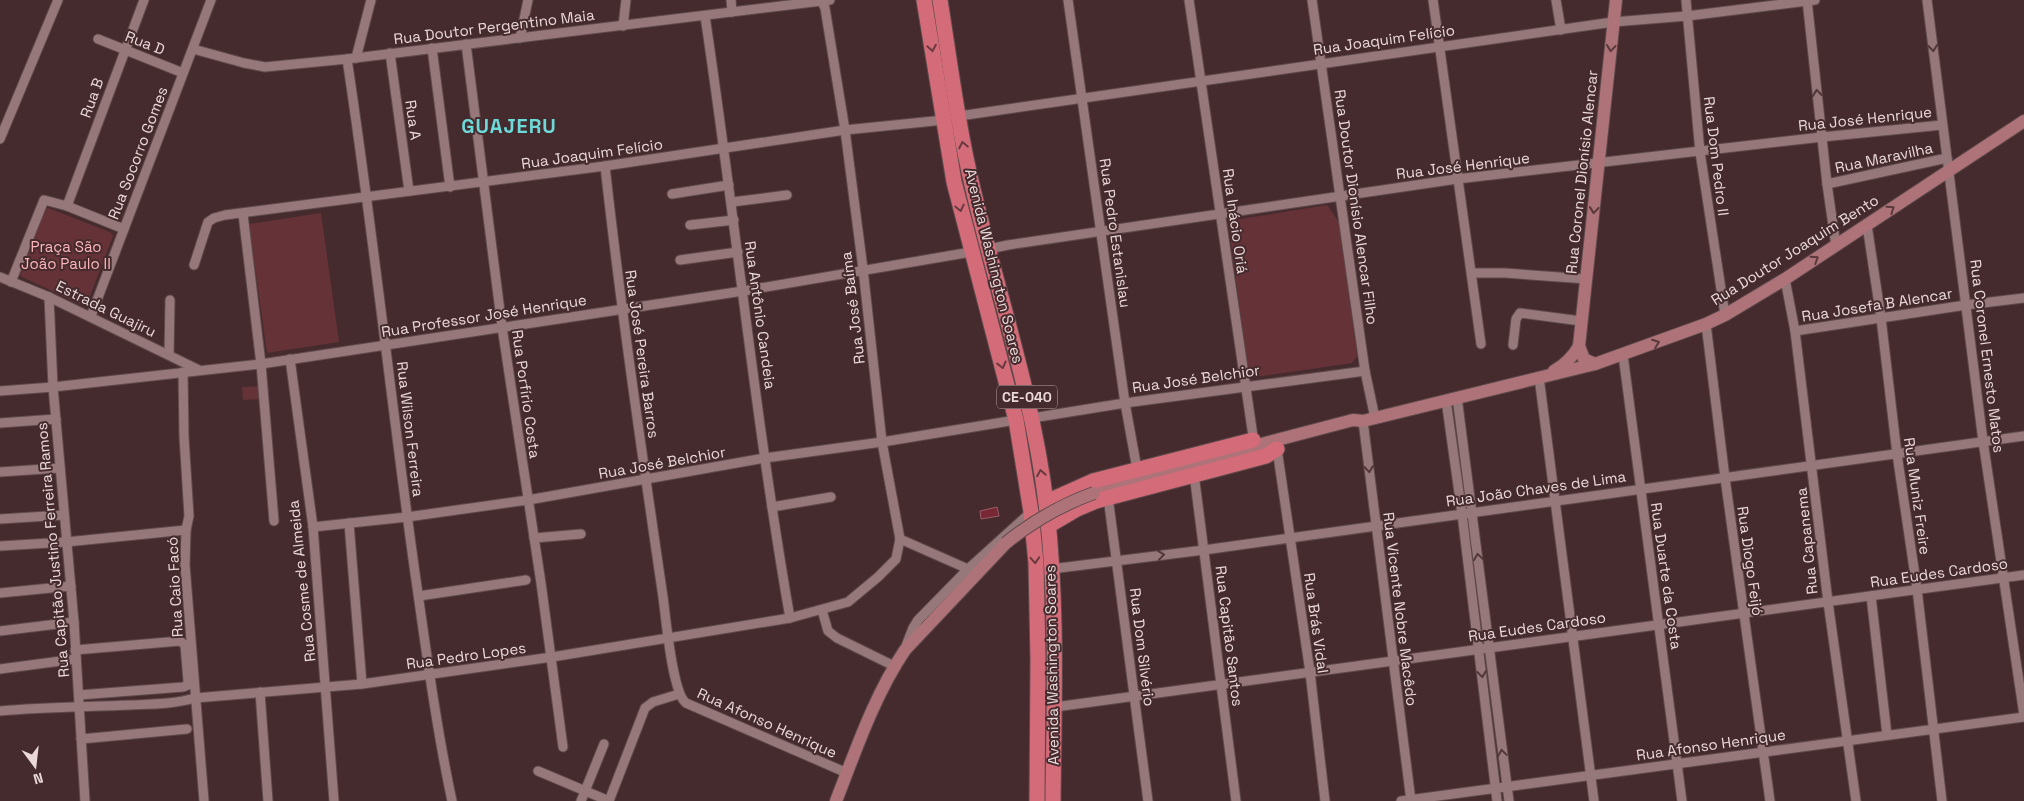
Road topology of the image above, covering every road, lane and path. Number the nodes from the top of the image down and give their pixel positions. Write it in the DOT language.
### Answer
graph roads {
  1 [pos="58,0"];
  2 [pos="144,0"];
  3 [pos="211,0"];
  4 [pos="371,0"];
  5 [pos="528,0"];
  6 [pos="626,0"];
  7 [pos="731,0"];
  8 [pos="824,0"];
  9 [pos="924,0"];
  10 [pos="940,0"];
  11 [pos="1068,0"];
  12 [pos="1189,0"];
  13 [pos="1312,0"];
  14 [pos="1433,0"];
  15 [pos="1556,0"];
  16 [pos="1616,0"];
  17 [pos="1686,0"];
  18 [pos="1810,0"];
  19 [pos="1927,0"];
  20 [pos="732,12"];
  21 [pos="705,16"];
  22 [pos="1687,16"];
  23 [pos="1613,22"];
  24 [pos="623,26"];
  25 [pos="1561,30"];
  26 [pos="520,38"];
  27 [pos="98,39"];
  28 [pos="466,44"];
  29 [pos="1440,46"];
  30 [pos="432,48"];
  31 [pos="193,49"];
  32 [pos="125,50"];
  33 [pos="390,53"];
  34 [pos="352,58"];
  35 [pos="1321,63"];
  36 [pos="183,72"];
  37 [pos="1201,80"];
  38 [pos="1082,98"];
  39 [pos="959,116"];
  40 [pos="944,120"];
  41 [pos="2024,121"];
  42 [pos="1942,125"];
  43 [pos="845,130"];
  44 [pos="1,134"];
  45 [pos="1822,137"];
  46 [pos="724,148"];
  47 [pos="1700,152"];
  48 [pos="1598,162"];
  49 [pos="1948,164"];
  50 [pos="605,166"];
  51 [pos="1457,179"];
  52 [pos="485,182"];
  53 [pos="1826,184"];
  54 [pos="729,185"];
  55 [pos="450,186"];
  56 [pos="409,192"];
  57 [pos="672,194"];
  58 [pos="787,195"];
  59 [pos="1341,196"];
  60 [pos="368,198"];
  61 [pos="732,202"];
  62 [pos="67,206"];
  63 [pos="243,214"];
  64 [pos="1220,214"];
  65 [pos="734,220"];
  66 [pos="690,225"];
  67 [pos="1866,225"];
  68 [pos="124,229"];
  69 [pos="1100,231"];
  70 [pos="1836,246"];
  71 [pos="989,249"];
  72 [pos="738,252"];
  73 [pos="971,252"];
  74 [pos="680,260"];
  75 [pos="194,265"];
  76 [pos="863,269"];
  77 [pos="1472,273"];
  78 [pos="0,278"];
  79 [pos="1587,279"];
  80 [pos="1785,279"];
  81 [pos="11,282"];
  82 [pos="743,290"];
  83 [pos="49,296"];
  84 [pos="2024,298"];
  85 [pos="170,300"];
  86 [pos="1966,304"];
  87 [pos="621,309"];
  88 [pos="1724,315"];
  89 [pos="91,316"];
  90 [pos="1881,318"];
  91 [pos="1581,321"];
  92 [pos="1706,324"];
  93 [pos="502,327"];
  94 [pos="1795,331"];
  95 [pos="385,344"];
  96 [pos="1481,344"];
  97 [pos="1513,345"];
  98 [pos="1579,346"];
  99 [pos="169,355"];
  100 [pos="1622,355"];
  101 [pos="290,359"];
  102 [pos="261,364"];
  103 [pos="1595,364"];
  104 [pos="199,370"];
  105 [pos="1365,371"];
  106 [pos="183,372"];
  107 [pos="1541,377"];
  108 [pos="1244,386"];
  109 [pos="53,387"];
  110 [pos="0,391"];
  111 [pos="1451,398"];
  112 [pos="1125,403"];
  113 [pos="1032,418"];
  114 [pos="1369,419"];
  115 [pos="56,420"];
  116 [pos="1016,420"];
  117 [pos="0,423"];
  118 [pos="2024,436"];
  119 [pos="1983,441"];
  120 [pos="882,442"];
  121 [pos="1252,446"];
  122 [pos="1277,449"];
  123 [pos="1463,451"];
  124 [pos="1453,452"];
  125 [pos="1896,454"];
  126 [pos="765,458"];
  127 [pos="1813,465"];
  128 [pos="60,468"];
  129 [pos="1137,469"];
  130 [pos="0,472"];
  131 [pos="1194,474"];
  132 [pos="1724,478"];
  133 [pos="646,480"];
  134 [pos="1640,488"];
  135 [pos="831,497"];
  136 [pos="1108,497"];
  137 [pos="528,500"];
  138 [pos="1555,501"];
  139 [pos="1046,502"];
  140 [pos="772,507"];
  141 [pos="1031,512"];
  142 [pos="1467,514"];
  143 [pos="64,515"];
  144 [pos="408,518"];
  145 [pos="0,519"];
  146 [pos="274,520"];
  147 [pos="349,523"];
  148 [pos="1375,525"];
  149 [pos="1048,526"];
  150 [pos="313,527"];
  151 [pos="186,530"];
  152 [pos="581,534"];
  153 [pos="534,538"];
  154 [pos="1290,538"];
  155 [pos="900,539"];
  156 [pos="66,542"];
  157 [pos="0,546"];
  158 [pos="1204,550"];
  159 [pos="1118,561"];
  160 [pos="968,569"];
  161 [pos="1051,569"];
  162 [pos="2024,575"];
  163 [pos="1481,578"];
  164 [pos="2003,578"];
  165 [pos="526,580"];
  166 [pos="1470,580"];
  167 [pos="71,586"];
  168 [pos="1917,590"];
  169 [pos="0,593"];
  170 [pos="419,596"];
  171 [pos="1870,596"];
  172 [pos="1828,602"];
  173 [pos="822,610"];
  174 [pos="1743,613"];
  175 [pos="790,618"];
  176 [pos="74,622"];
  177 [pos="1658,625"];
  178 [pos="0,631"];
  179 [pos="1572,636"];
  180 [pos="669,639"];
  181 [pos="1483,648"];
  182 [pos="905,650"];
  183 [pos="76,654"];
  184 [pos="552,657"];
  185 [pos="1393,661"];
  186 [pos="894,666"];
  187 [pos="0,669"];
  188 [pos="1310,672"];
  189 [pos="430,675"];
  190 [pos="362,684"];
  191 [pos="1221,684"];
  192 [pos="326,687"];
  193 [pos="260,692"];
  194 [pos="679,694"];
  195 [pos="79,695"];
  196 [pos="1134,696"];
  197 [pos="195,698"];
  198 [pos="1055,706"];
  199 [pos="79,708"];
  200 [pos="0,711"];
  201 [pos="2024,716"];
  202 [pos="1497,717"];
  203 [pos="1487,718"];
  204 [pos="1933,728"];
  205 [pos="187,729"];
  206 [pos="1887,735"];
  207 [pos="81,739"];
  208 [pos="1848,740"];
  209 [pos="604,744"];
  210 [pos="563,747"];
  211 [pos="1763,752"];
  212 [pos="1677,764"];
  213 [pos="538,771"];
  214 [pos="847,773"];
  215 [pos="1591,775"];
  216 [pos="1507,787"];
  217 [pos="1495,788"];
  218 [pos="586,791"];
  219 [pos="85,801"];
  220 [pos="204,801"];
  221 [pos="268,801"];
  222 [pos="334,801"];
  223 [pos="452,801"];
  224 [pos="581,801"];
  225 [pos="609,801"];
  226 [pos="836,801"];
  227 [pos="1037,801"];
  228 [pos="1053,801"];
  229 [pos="1148,801"];
  230 [pos="1236,801"];
  231 [pos="1325,801"];
  232 [pos="1408,801"];
  233 [pos="1497,801"];
  234 [pos="1509,801"];
  235 [pos="1594,801"];
  236 [pos="1682,801"];
  237 [pos="1770,801"];
  238 [pos="1856,801"];
  239 [pos="1942,801"];
  1 -- 44 [label="street"];
  2 -- 32 [label="street, Rua B"];
  3 -- 31 [label="street, Rua Socorro Gomes"];
  4 -- 34 [label="street"];
  5 -- 26 [label="street"];
  6 -- 24 [label="street"];
  7 -- 20 [label="street"];
  8 -- 20 [label="street, Rua Doutor Pergentino Maia"];
  8 -- 43 [label="street, Rua José Baíma"];
  9 -- 40 [label="highway, Avenida Washington Soares / CE-040, one-way"];
  10 -- 39 [label="highway, Avenida Washington Soares / CE-040"];
  11 -- 38 [label="street, Rua Pedro Estanislau"];
  12 -- 37 [label="street, Rua Inácio Oriá"];
  13 -- 35 [label="street, Rua Doutor Dionísio Alencar Filho"];
  14 -- 29 [label="street"];
  15 -- 25 [label="street"];
  16 -- 23 [label="main road, Rua Coronel Dionísio Alencar"];
  17 -- 22 [label="street, Rua Dom Pedro II"];
  18 -- 22 [label="street, Rua Joaquim Felício"];
  45 -- 18 [label="street, one-way"];
  19 -- 42 [label="street, Rua Coronel Ernesto Matos, one-way"];
  20 -- 21 [label="street, Rua Doutor Pergentino Maia"];
  21 -- 24 [label="street, Rua Doutor Pergentino Maia"];
  21 -- 46 [label="street, Rua Antônio Candeia"];
  22 -- 23 [label="street, Rua Joaquim Felício"];
  22 -- 47 [label="street, Rua Dom Pedro II"];
  23 -- 25 [label="street, Rua Joaquim Felício"];
  23 -- 48 [label="main road, Rua Coronel Dionísio Alencar, one-way"];
  24 -- 26 [label="street, Rua Doutor Pergentino Maia"];
  25 -- 29 [label="street, Rua Joaquim Felício"];
  26 -- 28 [label="street, Rua Doutor Pergentino Maia"];
  27 -- 32 [label="street, Rua D"];
  28 -- 30 [label="street, Rua Doutor Pergentino Maia"];
  28 -- 52 [label="street, Rua Porfírio Costa"];
  29 -- 35 [label="street, Rua Joaquim Felício"];
  29 -- 51 [label="street"];
  30 -- 33 [label="street, Rua Doutor Pergentino Maia"];
  30 -- 55 [label="street"];
  31 -- 34 [label="street, Rua Doutor Pergentino Maia"];
  31 -- 36 [label="street, Rua Socorro Gomes"];
  32 -- 36 [label="street, Rua D"];
  32 -- 62 [label="street, Rua B"];
  33 -- 34 [label="street, Rua Doutor Pergentino Maia"];
  33 -- 56 [label="street, Rua A"];
  34 -- 60 [label="street, Rua Wilson Ferreira"];
  35 -- 37 [label="street, Rua Joaquim Felício"];
  35 -- 59 [label="street, Rua Doutor Dionísio Alencar Filho"];
  36 -- 68 [label="street, Rua Socorro Gomes"];
  37 -- 38 [label="street, Rua Joaquim Felício"];
  37 -- 64 [label="street, Rua Inácio Oriá"];
  38 -- 39 [label="street, Rua Joaquim Felício"];
  38 -- 69 [label="street, Rua Pedro Estanislau"];
  71 -- 39 [label="highway, Avenida Washington Soares / CE-040, one-way"];
  40 -- 43 [label="street, Rua Joaquim Felício"];
  40 -- 73 [label="highway, Avenida Washington Soares / CE-040, one-way"];
  41 -- 49 [label="main road, Rua Doutor Joaquim Bento"];
  42 -- 45 [label="street, Rua José Henrique"];
  42 -- 49 [label="street, Rua Coronel Ernesto Matos"];
  43 -- 46 [label="street, Rua Joaquim Felício"];
  43 -- 76 [label="street, Rua José Baíma"];
  45 -- 47 [label="street, Rua José Henrique"];
  45 -- 53 [label="street"];
  46 -- 50 [label="street, Rua Joaquim Felício"];
  46 -- 54 [label="street, Rua Antônio Candeia"];
  47 -- 48 [label="street, Rua José Henrique"];
  47 -- 88 [label="street, Rua Dom Pedro II"];
  48 -- 51 [label="street, Rua José Henrique"];
  48 -- 79 [label="main road, Rua Coronel Dionísio Alencar, one-way"];
  49 -- 53 [label="street, Rua Maravilha"];
  67 -- 49 [label="main road, Rua Doutor Joaquim Bento, one-way"];
  49 -- 86 [label="street, Rua Coronel Ernesto Matos"];
  50 -- 52 [label="street, Rua Joaquim Felício"];
  50 -- 87 [label="street, Rua José Pereira Barros"];
  51 -- 59 [label="street, Rua José Henrique"];
  51 -- 77 [label="street"];
  52 -- 55 [label="street, Rua Joaquim Felício"];
  52 -- 93 [label="street, Rua Porfírio Costa"];
  53 -- 70 [label="street"];
  54 -- 57 [label="street"];
  54 -- 61 [label="street, Rua Antônio Candeia"];
  55 -- 56 [label="street, Rua Joaquim Felício"];
  56 -- 60 [label="street, Rua Joaquim Felício"];
  58 -- 61 [label="street"];
  59 -- 64 [label="street, Rua José Henrique"];
  59 -- 105 [label="street, Rua Doutor Dionísio Alencar Filho"];
  60 -- 63 [label="street, Rua Joaquim Felício"];
  60 -- 95 [label="street, Rua Wilson Ferreira"];
  61 -- 65 [label="street, Rua Antônio Candeia"];
  62 -- 68 [label="street"];
  62 -- 81 [label="street"];
  63 -- 75 [label="street, Rua Joaquim Felício"];
  63 -- 102 [label="street"];
  64 -- 69 [label="street, Rua José Henrique"];
  64 -- 108 [label="street, Rua Inácio Oriá"];
  65 -- 66 [label="street"];
  65 -- 72 [label="street, Rua Antônio Candeia"];
  67 -- 70 [label="main road, Rua Doutor Joaquim Bento"];
  67 -- 90 [label="street, Rua Muniz Freire"];
  68 -- 89 [label="street, Rua Socorro Gomes"];
  69 -- 71 [label="street, Rua José Henrique"];
  69 -- 112 [label="street, Rua Pedro Estanislau"];
  80 -- 70 [label="main road, Rua Doutor Joaquim Bento, one-way"];
  71 -- 113 [label="highway, Avenida Washington Soares / CE-040"];
  72 -- 74 [label="street"];
  72 -- 82 [label="street, Rua Antônio Candeia"];
  73 -- 76 [label="street, Rua Professor José Henrique"];
  73 -- 116 [label="highway, Avenida Washington Soares / CE-040, one-way"];
  76 -- 82 [label="street, Rua Professor José Henrique"];
  76 -- 120 [label="street, Rua José Baíma"];
  77 -- 79 [label="street"];
  77 -- 96 [label="street"];
  78 -- 81 [label="street, Estrada Guajiru"];
  79 -- 91 [label="main road, Rua Coronel Dionísio Alencar"];
  80 -- 88 [label="main road, Rua Doutor Joaquim Bento"];
  80 -- 94 [label="street, Rua Capanema"];
  81 -- 83 [label="street, Estrada Guajiru"];
  82 -- 87 [label="street, Rua Professor José Henrique"];
  82 -- 126 [label="street, Rua Antônio Candeia"];
  83 -- 89 [label="street, Estrada Guajiru"];
  83 -- 109 [label="street, Rua Capitão Justino Ferreira Ramos"];
  84 -- 86 [label="street, Rua Josefa B Alencar"];
  85 -- 99 [label="street"];
  86 -- 90 [label="street, Rua Josefa B Alencar"];
  86 -- 119 [label="street, Rua Coronel Ernesto Matos"];
  87 -- 93 [label="street, Rua Professor José Henrique"];
  87 -- 133 [label="street, Rua José Pereira Barros"];
  88 -- 92 [label="main road, Rua Doutor Joaquim Bento"];
  89 -- 99 [label="street, Estrada Guajiru"];
  90 -- 94 [label="street, Rua Josefa B Alencar"];
  90 -- 125 [label="street, Rua Muniz Freire"];
  91 -- 97 [label="street"];
  91 -- 98 [label="main road, Rua Coronel Dionísio Alencar"];
  100 -- 92 [label="main road, Rua Doutor Joaquim Bento, one-way"];
  92 -- 132 [label="street, Rua Diogo Feijó"];
  93 -- 95 [label="street, Rua Professor José Henrique"];
  93 -- 137 [label="street, Rua Porfírio Costa"];
  94 -- 127 [label="street, Rua Capanema"];
  95 -- 101 [label="street, Rua Professor José Henrique"];
  95 -- 144 [label="street, Rua Wilson Ferreira"];
  98 -- 103 [label="main road"];
  98 -- 107 [label="main road"];
  99 -- 104 [label="street, Estrada Guajiru"];
  100 -- 103 [label="main road, Rua Doutor Joaquim Bento"];
  100 -- 134 [label="street, Rua Duarte da Costa"];
  101 -- 102 [label="street, Rua Professor José Henrique"];
  101 -- 150 [label="street, Rua Cosme de Almeida"];
  102 -- 104 [label="street, Rua Professor José Henrique"];
  102 -- 146 [label="street"];
  103 -- 107 [label="main road, Rua Doutor Joaquim Bento"];
  104 -- 106 [label="street, Rua Professor José Henrique"];
  105 -- 108 [label="street, Rua José Belchior"];
  105 -- 114 [label="street, Rua Doutor Dionísio Alencar Filho"];
  106 -- 109 [label="street, Rua Professor José Henrique"];
  106 -- 151 [label="street, Rua Caio Facó"];
  107 -- 111 [label="main road, Rua Doutor Joaquim Bento"];
  107 -- 138 [label="street"];
  108 -- 112 [label="street, Rua José Belchior"];
  108 -- 121 [label="street, Rua Inácio Oriá"];
  109 -- 110 [label="street, Rua Professor José Henrique"];
  109 -- 115 [label="street, Rua Capitão Justino Ferreira Ramos"];
  111 -- 114 [label="main road, Rua Doutor Joaquim Bento"];
  111 -- 123 [label="street"];
  111 -- 124 [label="street"];
  112 -- 113 [label="street, Rua José Belchior"];
  112 -- 129 [label="street, Rua Pedro Estanislau"];
  139 -- 113 [label="highway, Avenida Washington Soares / CE-040, one-way"];
  114 -- 121 [label="main road, Rua Doutor Joaquim Bento"];
  114 -- 122 [label="main road, Rua Doutor Joaquim Bento"];
  114 -- 148 [label="street, Rua Vicente Nobre Macêdo, one-way"];
  115 -- 117 [label="street"];
  115 -- 128 [label="street, Rua Capitão Justino Ferreira Ramos"];
  116 -- 120 [label="street, Rua José Belchior"];
  116 -- 141 [label="highway, Avenida Washington Soares / CE-040"];
  118 -- 119 [label="street, Rua João Chaves de Lima"];
  119 -- 125 [label="street, Rua João Chaves de Lima"];
  119 -- 164 [label="street, Rua Coronel Ernesto Matos"];
  120 -- 126 [label="street, Rua José Belchior"];
  120 -- 155 [label="street, Rua José Baíma"];
  121 -- 122 [label="main road, Rua Doutor Joaquim Bento"];
  121 -- 129 [label="highway"];
  121 -- 182 [label="main road, Rua Doutor Joaquim Bento, bridge"];
  122 -- 131 [label="highway"];
  122 -- 154 [label="street, Rua Brás Vidal"];
  123 -- 124 [label="street"];
  123 -- 142 [label="street"];
  124 -- 142 [label="street"];
  125 -- 127 [label="street, Rua João Chaves de Lima"];
  125 -- 168 [label="street, Rua Muniz Freire"];
  126 -- 133 [label="street, Rua José Belchior"];
  126 -- 140 [label="street, Rua Antônio Candeia"];
  127 -- 132 [label="street, Rua João Chaves de Lima"];
  127 -- 172 [label="street, Rua Capanema"];
  128 -- 130 [label="street"];
  128 -- 143 [label="street, Rua Capitão Justino Ferreira Ramos"];
  129 -- 139 [label="highway"];
  131 -- 136 [label="highway"];
  131 -- 158 [label="street, Rua Capitão Santos"];
  132 -- 134 [label="street, Rua João Chaves de Lima"];
  132 -- 174 [label="street, Rua Diogo Feijó"];
  133 -- 137 [label="street, Rua José Belchior"];
  133 -- 180 [label="street, Rua José Pereira Barros"];
  134 -- 138 [label="street, Rua João Chaves de Lima"];
  134 -- 177 [label="street, Rua Duarte da Costa"];
  135 -- 140 [label="street"];
  136 -- 149 [label="highway"];
  136 -- 159 [label="street, Rua Dom Silvério"];
  137 -- 144 [label="street, Rua José Belchior"];
  137 -- 153 [label="street, Rua Porfírio Costa"];
  138 -- 142 [label="street, Rua João Chaves de Lima"];
  138 -- 179 [label="street"];
  139 -- 149 [label="highway, Avenida Washington Soares / CE-040"];
  140 -- 175 [label="street, Rua Antônio Candeia"];
  141 -- 160 [label="street"];
  141 -- 227 [label="highway, Avenida Washington Soares / CE-040, one-way"];
  142 -- 148 [label="street, Rua João Chaves de Lima"];
  163 -- 142 [label="street, one-way"];
  142 -- 166 [label="street"];
  143 -- 145 [label="street"];
  143 -- 156 [label="street, Rua Capitão Justino Ferreira Ramos"];
  144 -- 147 [label="street, Rua José Belchior"];
  144 -- 170 [label="street, Rua Wilson Ferreira"];
  147 -- 150 [label="street, Rua José Belchior"];
  147 -- 190 [label="street"];
  148 -- 154 [label="street, Rua João Chaves de Lima"];
  148 -- 185 [label="street, Rua Vicente Nobre Macêdo"];
  149 -- 161 [label="highway, Avenida Washington Soares / CE-040"];
  150 -- 192 [label="street, Rua Cosme de Almeida"];
  151 -- 156 [label="street"];
  151 -- 197 [label="street, Rua Caio Facó"];
  152 -- 153 [label="street"];
  153 -- 184 [label="street, Rua Porfírio Costa"];
  154 -- 158 [label="street, Rua João Chaves de Lima"];
  154 -- 188 [label="street, Rua Brás Vidal"];
  155 -- 160 [label="street"];
  155 -- 173 [label="street, Rua Pedro Lopes"];
  156 -- 157 [label="street"];
  156 -- 167 [label="street, Rua Capitão Justino Ferreira Ramos"];
  159 -- 158 [label="street, Rua João Chaves de Lima, one-way"];
  158 -- 191 [label="street, Rua Capitão Santos"];
  159 -- 161 [label="street, Rua João Chaves de Lima"];
  159 -- 196 [label="street, Rua Dom Silvério"];
  160 -- 182 [label="street"];
  161 -- 198 [label="highway, Avenida Washington Soares / CE-040"];
  162 -- 164 [label="street, Rua Eudes Cardoso"];
  163 -- 166 [label="street"];
  163 -- 181 [label="street"];
  164 -- 168 [label="street, Rua Eudes Cardoso"];
  164 -- 201 [label="street, Rua Coronel Ernesto Matos"];
  165 -- 170 [label="street"];
  166 -- 181 [label="street"];
  167 -- 169 [label="street"];
  167 -- 176 [label="street, Rua Capitão Justino Ferreira Ramos"];
  168 -- 171 [label="street, Rua Eudes Cardoso"];
  168 -- 204 [label="street, Rua Muniz Freire"];
  170 -- 189 [label="street, Rua Wilson Ferreira"];
  171 -- 172 [label="street, Rua Eudes Cardoso"];
  171 -- 206 [label="street"];
  172 -- 174 [label="street, Rua Eudes Cardoso"];
  172 -- 208 [label="street, Rua Capanema"];
  173 -- 175 [label="street, Rua Pedro Lopes"];
  173 -- 186 [label="street"];
  174 -- 177 [label="street, Rua Eudes Cardoso"];
  174 -- 211 [label="street, Rua Diogo Feijó"];
  175 -- 180 [label="street, Rua Pedro Lopes"];
  176 -- 178 [label="street"];
  176 -- 183 [label="street, Rua Capitão Justino Ferreira Ramos"];
  177 -- 179 [label="street, Rua Eudes Cardoso"];
  177 -- 212 [label="street, Rua Duarte da Costa"];
  179 -- 181 [label="street, Rua Eudes Cardoso"];
  179 -- 215 [label="street"];
  180 -- 184 [label="street, Rua Pedro Lopes"];
  180 -- 194 [label="street, Rua José Pereira Barros"];
  181 -- 185 [label="street, Rua Eudes Cardoso"];
  181 -- 202 [label="street"];
  181 -- 203 [label="street, one-way"];
  182 -- 186 [label="main road, Rua Doutor Joaquim Bento"];
  183 -- 187 [label="street"];
  183 -- 195 [label="street, Rua Capitão Justino Ferreira Ramos"];
  183 -- 195 [label="street"];
  184 -- 189 [label="street, Rua Pedro Lopes"];
  184 -- 210 [label="street, Rua Porfírio Costa"];
  185 -- 188 [label="street, Rua Eudes Cardoso"];
  185 -- 232 [label="street, Rua Vicente Nobre Macêdo"];
  186 -- 214 [label="main road, Rua Doutor Joaquim Bento"];
  188 -- 191 [label="street, Rua Eudes Cardoso"];
  188 -- 231 [label="street, Rua Brás Vidal"];
  189 -- 190 [label="street, Rua Pedro Lopes"];
  189 -- 223 [label="street, Rua Wilson Ferreira"];
  190 -- 192 [label="street, Rua Pedro Lopes"];
  191 -- 196 [label="street, Rua Eudes Cardoso"];
  191 -- 230 [label="street, Rua Capitão Santos"];
  192 -- 193 [label="street, Rua Pedro Lopes"];
  192 -- 222 [label="street, Rua Cosme de Almeida"];
  193 -- 197 [label="street, Rua Pedro Lopes"];
  193 -- 221 [label="street"];
  194 -- 214 [label="street, Rua Afonso Henrique"];
  194 -- 225 [label="street"];
  195 -- 199 [label="street, Rua Capitão Justino Ferreira Ramos"];
  196 -- 198 [label="street, Rua Eudes Cardoso"];
  196 -- 229 [label="street, Rua Dom Silvério"];
  197 -- 199 [label="street, Rua Pedro Lopes"];
  197 -- 220 [label="street, Rua Caio Facó"];
  198 -- 228 [label="highway, Avenida Washington Soares / CE-040"];
  199 -- 200 [label="street, Rua Pedro Lopes"];
  199 -- 207 [label="street, Rua Capitão Justino Ferreira Ramos"];
  201 -- 204 [label="street, Rua Afonso Henrique"];
  202 -- 203 [label="street"];
  216 -- 202 [label="street, one-way"];
  203 -- 217 [label="street"];
  204 -- 206 [label="street, Rua Afonso Henrique"];
  204 -- 239 [label="street, Rua Muniz Freire"];
  205 -- 207 [label="street"];
  206 -- 208 [label="street, Rua Afonso Henrique"];
  207 -- 219 [label="street, Rua Capitão Justino Ferreira Ramos"];
  208 -- 211 [label="street, Rua Afonso Henrique"];
  208 -- 238 [label="street, Rua Capanema"];
  209 -- 218 [label="street"];
  211 -- 212 [label="street, Rua Afonso Henrique"];
  211 -- 237 [label="street, Rua Diogo Feijó"];
  212 -- 215 [label="street, Rua Afonso Henrique"];
  212 -- 236 [label="street, Rua Duarte da Costa"];
  213 -- 218 [label="street"];
  214 -- 226 [label="main road, Rua Doutor Joaquim Bento"];
  215 -- 216 [label="street, Rua Afonso Henrique"];
  215 -- 235 [label="street"];
  216 -- 217 [label="street, Rua Afonso Henrique"];
  216 -- 234 [label="street"];
  217 -- 232 [label="street, Rua Afonso Henrique"];
  217 -- 233 [label="street"];
  218 -- 224 [label="street"];
  218 -- 225 [label="street"];
}
